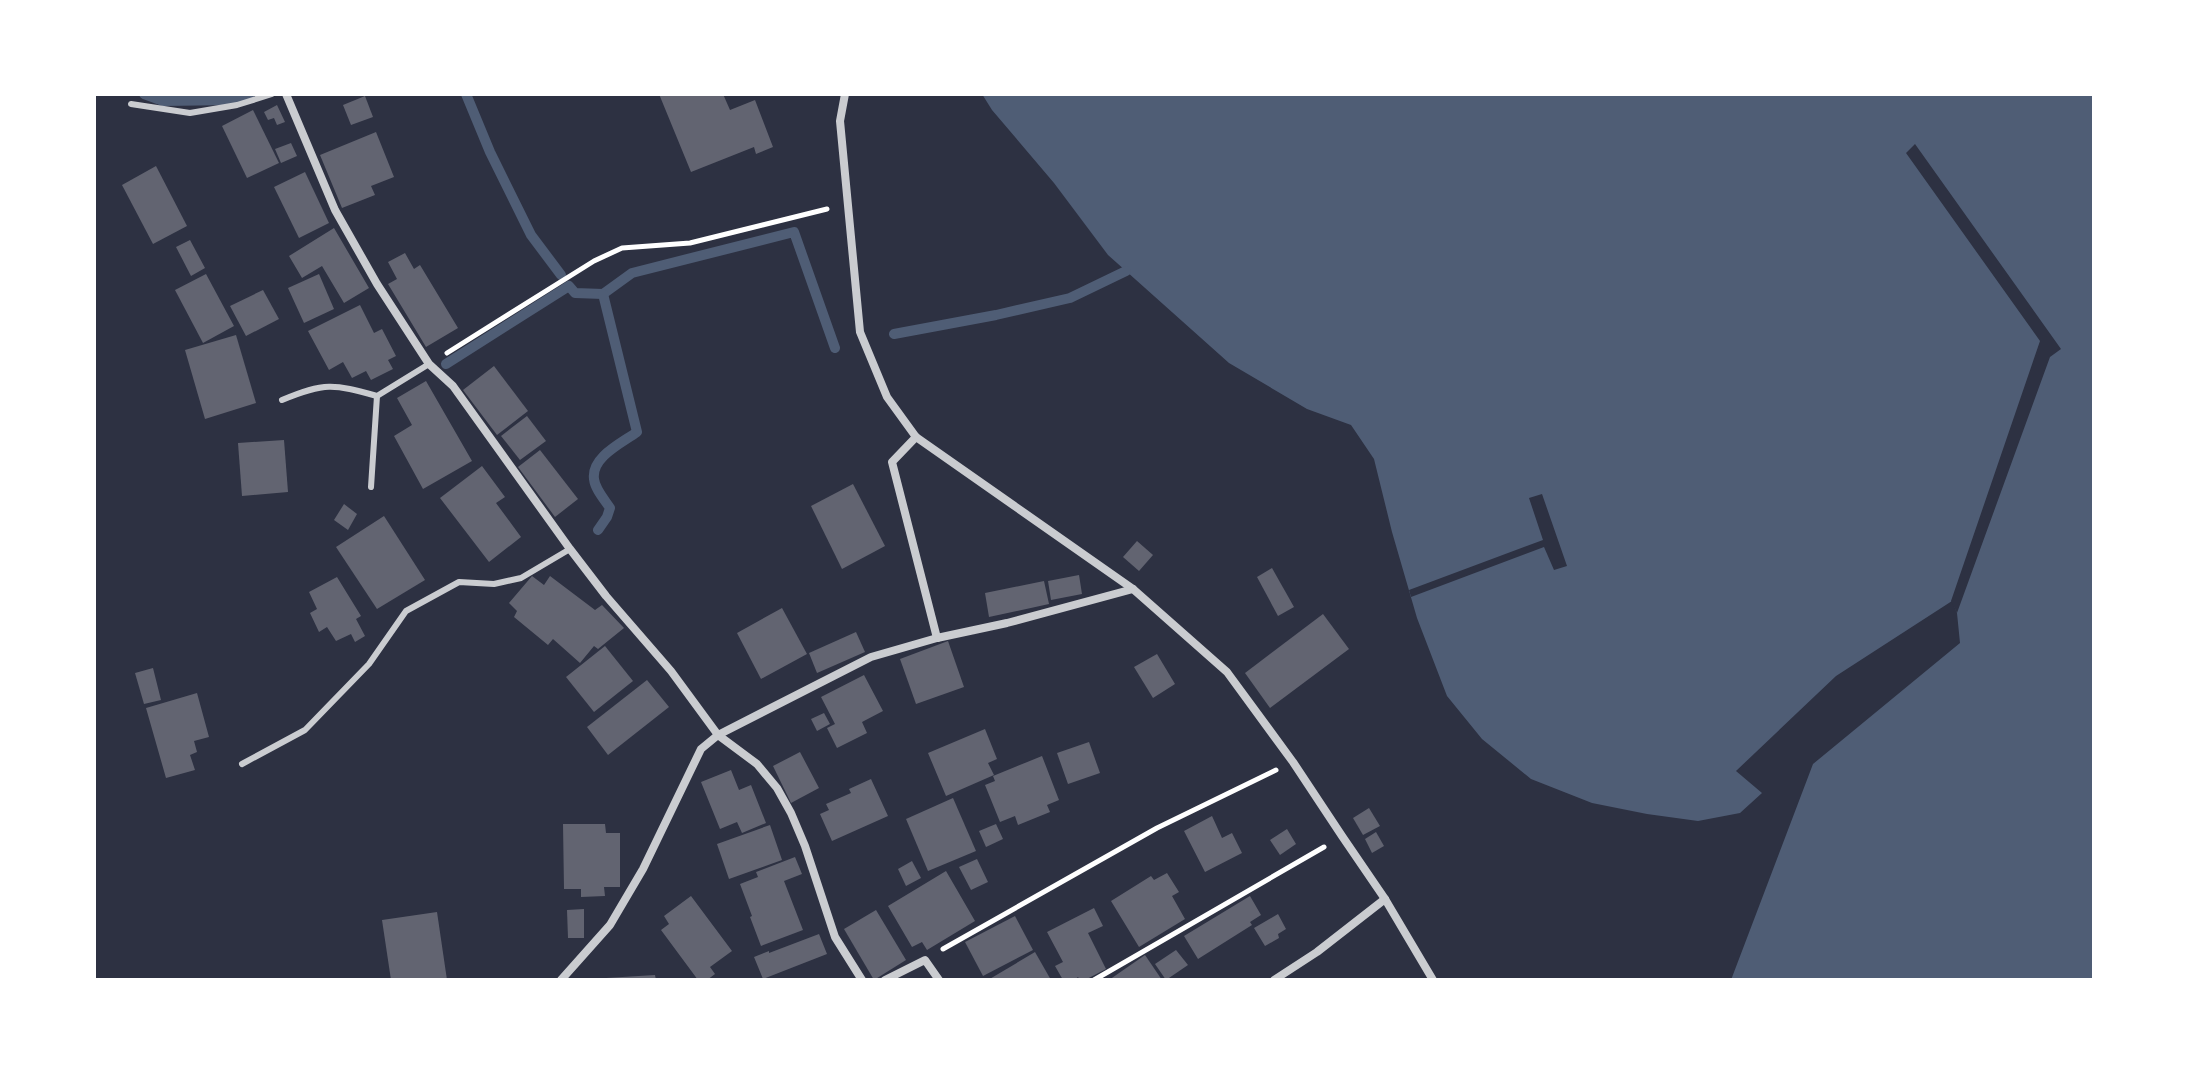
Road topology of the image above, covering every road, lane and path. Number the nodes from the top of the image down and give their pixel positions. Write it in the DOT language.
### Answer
graph roads {
  1 [pos="272,94"];
  2 [pos="286,94"];
  3 [pos="845,94"];
  4 [pos="131,104"];
  5 [pos="848,204"];
  6 [pos="429,364"];
  7 [pos="377,396"];
  8 [pos="282,400"];
  9 [pos="916,437"];
  10 [pos="371,487"];
  11 [pos="570,549"];
  12 [pos="1133,589"];
  13 [pos="937,638"];
  14 [pos="718,735"];
  15 [pos="1293,762"];
  16 [pos="242,764"];
  17 [pos="1342,836"];
  18 [pos="1385,899"];
  19 [pos="925,960"];
  20 [pos="561,980"];
  21 [pos="862,980"];
  22 [pos="885,980"];
  23 [pos="939,980"];
  24 [pos="1094,980"];
  25 [pos="1274,980"];
  26 [pos="1433,980"];
  1 -- 4 [label="lane"];
  2 -- 6 [label="street"];
  3 -- 5 [label="street"];
  5 -- 6 [label="path"];
  5 -- 9 [label="street"];
  6 -- 7 [label="lane"];
  6 -- 11 [label="street"];
  7 -- 8 [label="lane"];
  7 -- 10 [label="lane"];
  9 -- 12 [label="street"];
  9 -- 13 [label="street"];
  11 -- 14 [label="street"];
  11 -- 16 [label="lane"];
  12 -- 13 [label="street"];
  12 -- 15 [label="street"];
  13 -- 14 [label="street"];
  14 -- 20 [label="street"];
  14 -- 21 [label="street"];
  15 -- 17 [label="street"];
  15 -- 19 [label="path"];
  17 -- 18 [label="street"];
  17 -- 24 [label="path"];
  18 -- 25 [label="street"];
  18 -- 26 [label="street"];
  19 -- 22 [label="street"];
  19 -- 23 [label="street"];
}
